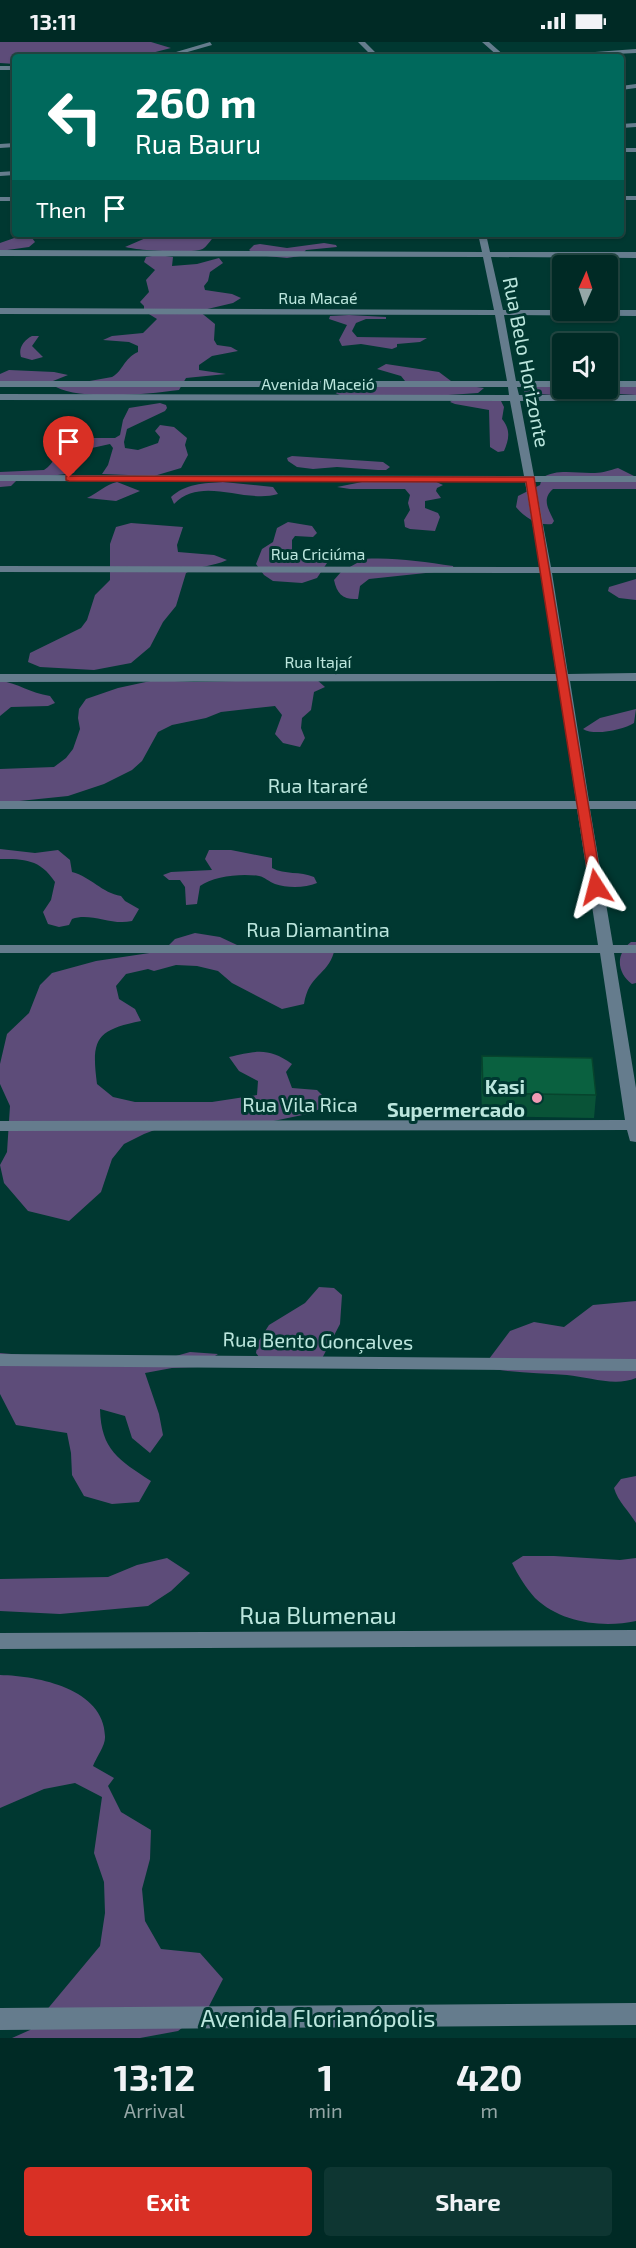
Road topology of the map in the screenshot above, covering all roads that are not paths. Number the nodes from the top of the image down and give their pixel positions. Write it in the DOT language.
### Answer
graph roads {
  1 [pos="361,42"];
  2 [pos="485,42"];
  3 [pos="607,42"];
  4 [pos="211,46"];
  5 [pos="636,51"];
  6 [pos="621,52"];
  7 [pos="175,54"];
  8 [pos="374,54"];
  9 [pos="499,54"];
  10 [pos="594,54"];
  11 [pos="483,237"];
  12 [pos="0,253"];
  13 [pos="486,255"];
  14 [pos="636,255"];
  15 [pos="0,311"];
  16 [pos="499,313"];
  17 [pos="636,313"];
  18 [pos="0,384"];
  19 [pos="511,384"];
  20 [pos="552,384"];
  21 [pos="618,384"];
  22 [pos="636,384"];
  23 [pos="0,397"];
  24 [pos="636,398"];
  25 [pos="513,399"];
  26 [pos="0,478"];
  27 [pos="531,479"];
  28 [pos="636,479"];
  29 [pos="0,569"];
  30 [pos="546,570"];
  31 [pos="636,570"];
  32 [pos="562,677"];
  33 [pos="636,677"];
  34 [pos="0,678"];
  35 [pos="0,804"];
  36 [pos="583,805"];
  37 [pos="636,805"];
  38 [pos="0,949"];
  39 [pos="605,949"];
  40 [pos="636,949"];
  41 [pos="0,1125"];
  42 [pos="635,1129"];
  43 [pos="0,1360"];
  44 [pos="636,1365"];
  45 [pos="636,1638"];
  46 [pos="0,1641"];
  47 [pos="636,2014"];
  48 [pos="0,2019"];
  1 -- 8 [label="street"];
  2 -- 9 [label="street"];
  3 -- 6 [label="street"];
  4 -- 7 [label="street"];
  5 -- 6 [label="street"];
  6 -- 10 [label="street"];
  11 -- 13 [label="street, Rua Belo Horizonte"];
  12 -- 13 [label="street"];
  13 -- 14 [label="street"];
  13 -- 16 [label="street, Rua Belo Horizonte"];
  15 -- 16 [label="street, Rua Macaé"];
  16 -- 17 [label="street, Rua Macaé"];
  16 -- 19 [label="street, Rua Belo Horizonte"];
  18 -- 19 [label="street, Avenida Maceió"];
  19 -- 20 [label="street, Avenida Maceió"];
  19 -- 25 [label="street, Rua Belo Horizonte"];
  21 -- 22 [label="street"];
  23 -- 25 [label="street, Avenida Maceió"];
  24 -- 25 [label="street, Avenida Maceió"];
  25 -- 27 [label="street, Rua Belo Horizonte"];
  26 -- 27 [label="street"];
  27 -- 28 [label="street"];
  27 -- 30 [label="street, Rua Belo Horizonte"];
  29 -- 30 [label="street, Rua Criciúma"];
  30 -- 31 [label="street, Rua Criciúma"];
  30 -- 32 [label="street, Rua Belo Horizonte"];
  32 -- 33 [label="street, Rua Itajaí"];
  32 -- 34 [label="street, Rua Itajaí"];
  32 -- 36 [label="street, Rua Belo Horizonte"];
  35 -- 36 [label="street, Rua Itararé"];
  36 -- 37 [label="street, Rua Itararé"];
  36 -- 39 [label="street, Rua Belo Horizonte"];
  38 -- 39 [label="street, Rua Diamantina"];
  39 -- 40 [label="street, Rua Diamantina"];
  39 -- 42 [label="street, Rua Belo Horizonte"];
  41 -- 42 [label="street, Rua Vila Rica"];
  43 -- 44 [label="street, Rua Bento Gonçalves"];
  45 -- 46 [label="street, Rua Blumenau"];
  47 -- 48 [label="street, Avenida Florianópolis"];
}
